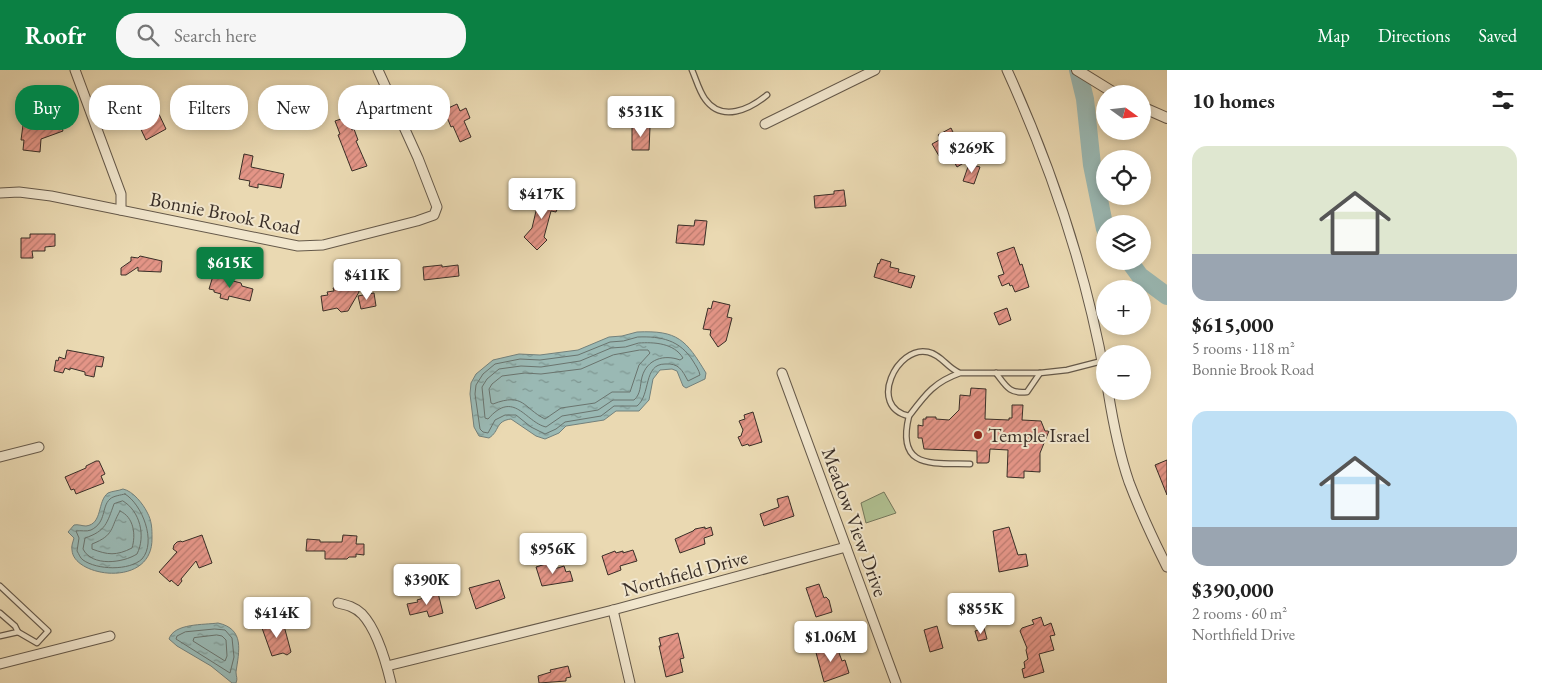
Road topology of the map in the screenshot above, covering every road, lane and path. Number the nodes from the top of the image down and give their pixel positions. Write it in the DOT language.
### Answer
graph roads {
  1 [pos="74,70"];
  2 [pos="378,70"];
  3 [pos="692,70"];
  4 [pos="875,70"];
  5 [pos="1007,70"];
  6 [pos="1077,70"];
  7 [pos="1101,85"];
  8 [pos="767,95"];
  9 [pos="1151,111"];
  10 [pos="1167,118"];
  11 [pos="765,124"];
  12 [pos="0,192"];
  13 [pos="121,210"];
  14 [pos="1099,345"];
  15 [pos="1096,363"];
  16 [pos="782,373"];
  17 [pos="960,373"];
  18 [pos="996,373"];
  19 [pos="1040,373"];
  20 [pos="1110,400"];
  21 [pos="909,416"];
  22 [pos="36,448"];
  23 [pos="0,457"];
  24 [pos="970,464"];
  25 [pos="846,547"];
  26 [pos="1167,567"];
  27 [pos="0,586"];
  28 [pos="338,603"];
  29 [pos="614,610"];
  30 [pos="0,613"];
  31 [pos="18,632"];
  32 [pos="0,636"];
  33 [pos="110,636"];
  34 [pos="0,664"];
  35 [pos="387,666"];
  36 [pos="391,683"];
  37 [pos="630,683"];
  38 [pos="896,683"];
  1 -- 13 [label="street"];
  2 -- 13 [label="street, Bonnie Brook Road"];
  3 -- 8 [label="lane"];
  4 -- 11 [label="street"];
  5 -- 14 [label="street"];
  6 -- 7 [label="street"];
  9 -- 10 [label="street"];
  12 -- 13 [label="street, Bonnie Brook Road"];
  15 -- 19 [label="lane"];
  16 -- 25 [label="street, Meadow View Drive"];
  17 -- 18 [label="lane"];
  17 -- 21 [label="lane"];
  17 -- 21 [label="lane"];
  18 -- 19 [label="lane"];
  18 -- 19 [label="lane"];
  20 -- 26 [label="street"];
  21 -- 24 [label="lane"];
  22 -- 23 [label="street"];
  25 -- 29 [label="street, Northfield Drive"];
  25 -- 38 [label="street, Meadow View Drive"];
  27 -- 31 [label="lane"];
  28 -- 35 [label="street"];
  29 -- 35 [label="street, Northfield Drive"];
  29 -- 37 [label="street"];
  30 -- 31 [label="lane"];
  31 -- 32 [label="lane"];
  33 -- 34 [label="street"];
  35 -- 36 [label="street"];
}
